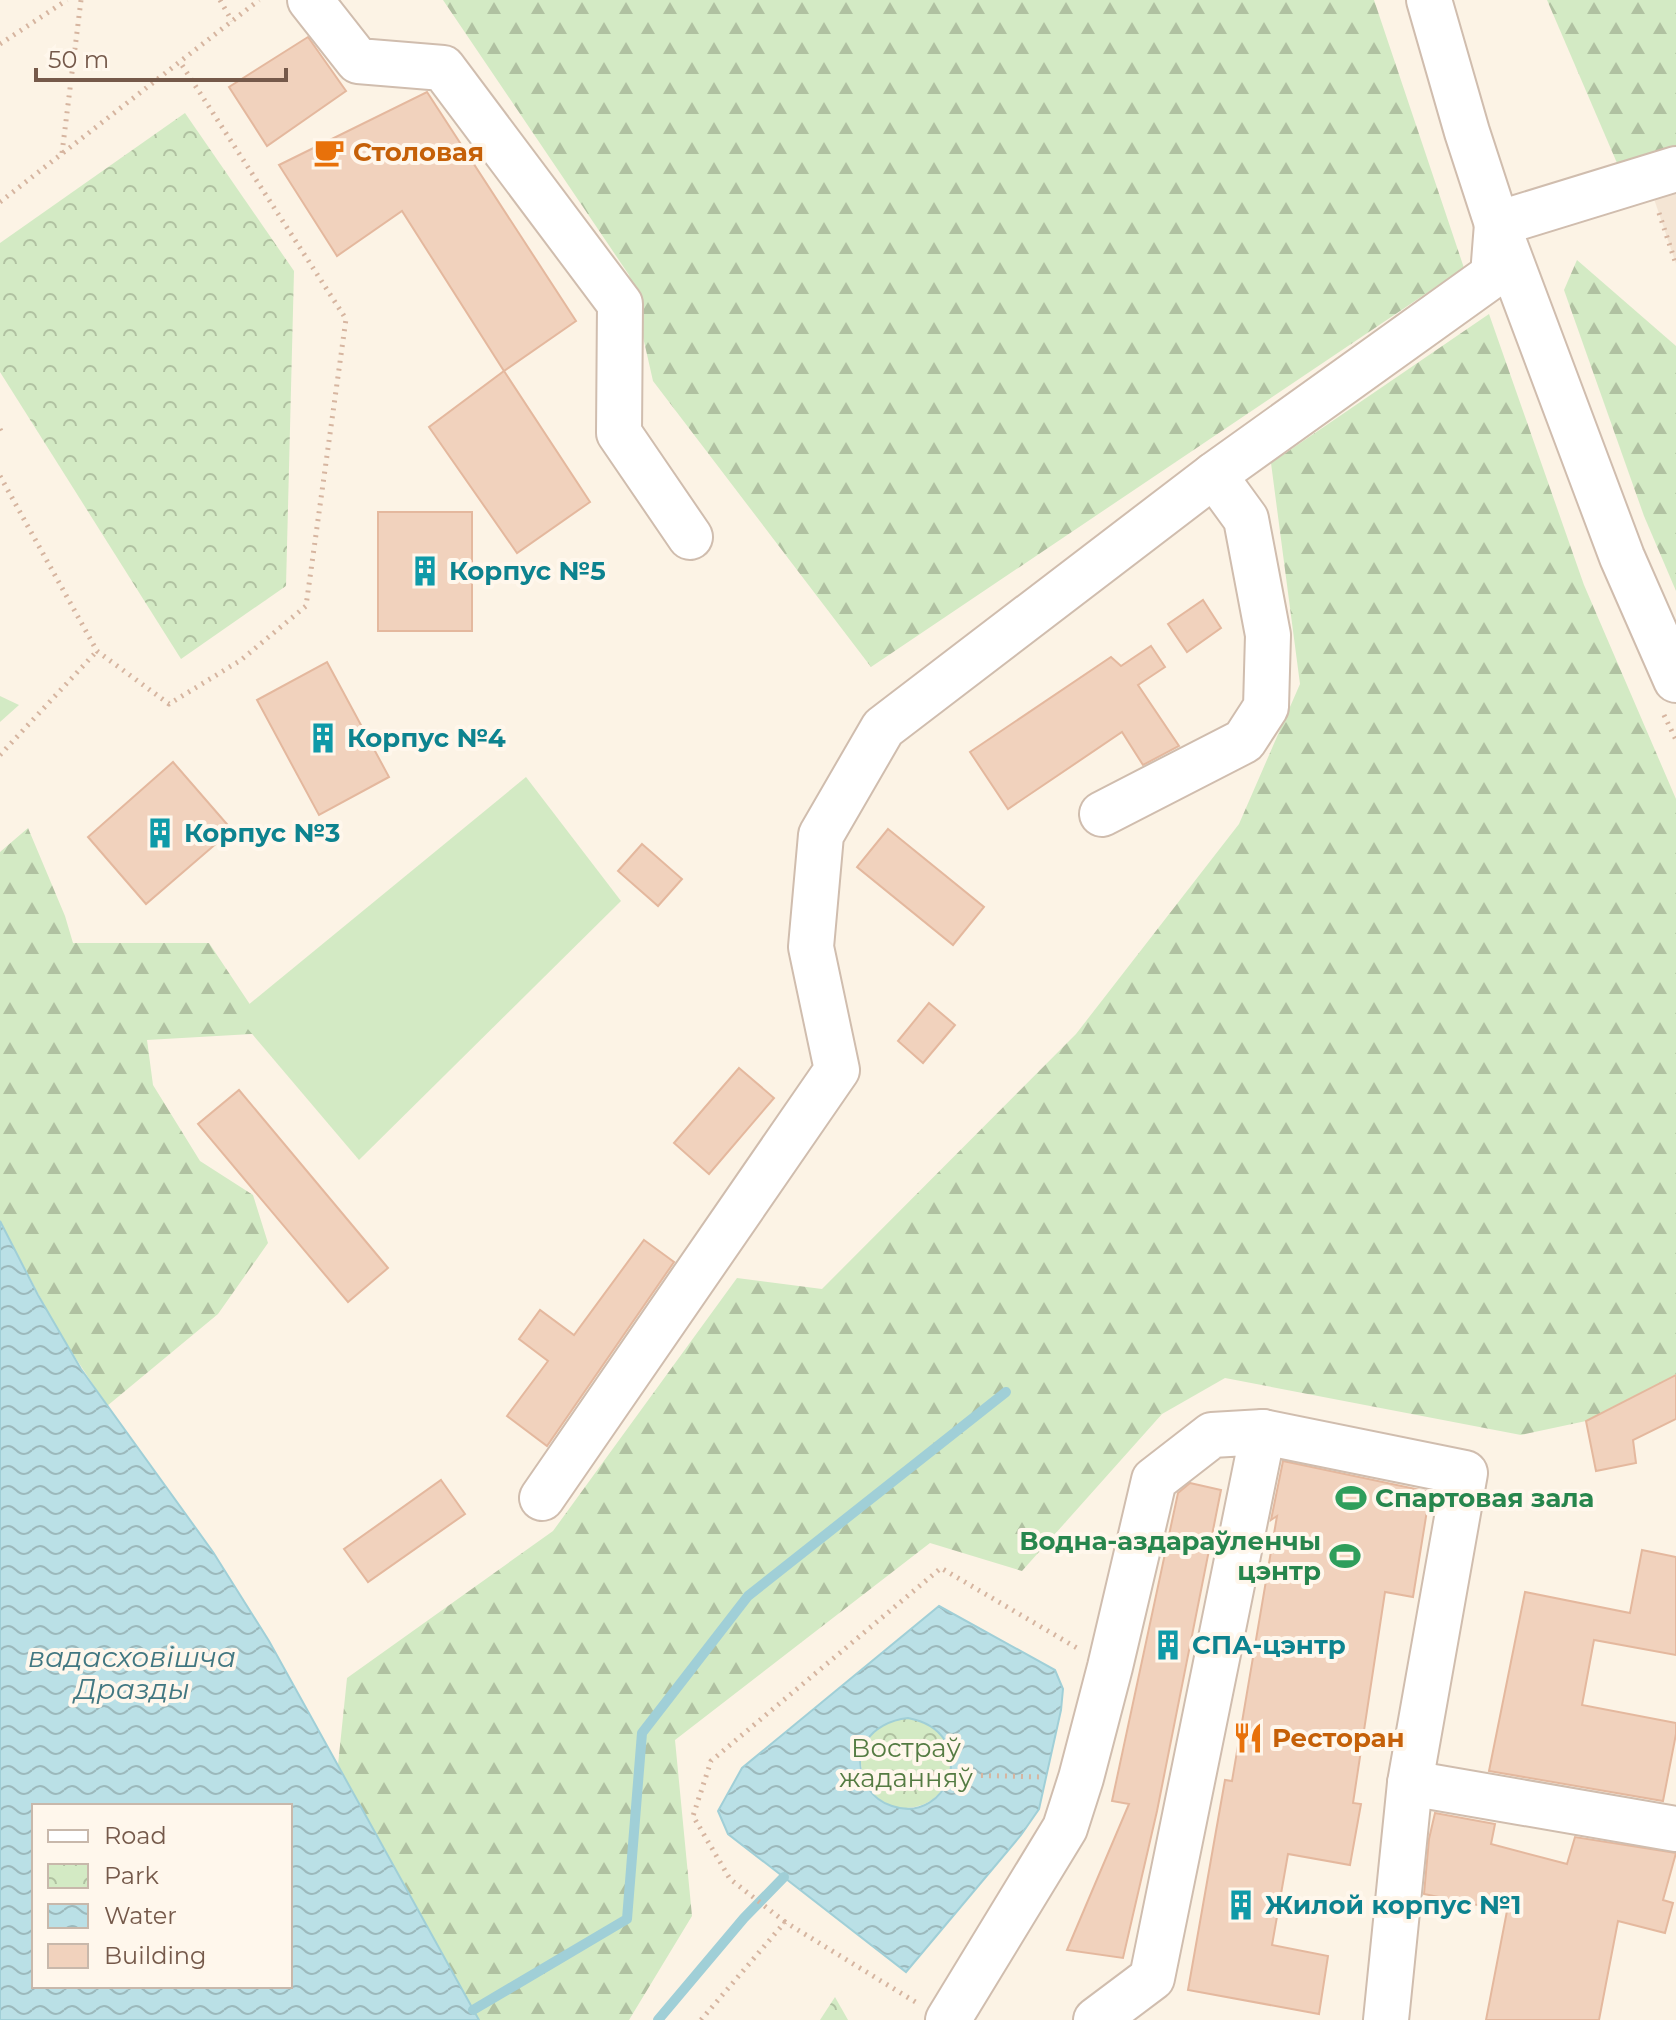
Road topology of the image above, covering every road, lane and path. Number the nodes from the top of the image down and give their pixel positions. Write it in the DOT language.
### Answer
graph roads {
  1 [pos="67,0"];
  2 [pos="81,0"];
  3 [pos="220,0"];
  4 [pos="259,0"];
  5 [pos="310,0"];
  6 [pos="1429,0"];
  7 [pos="232,21"];
  8 [pos="0,44"];
  9 [pos="180,62"];
  10 [pos="61,154"];
  11 [pos="1662,174"];
  12 [pos="0,202"];
  13 [pos="1497,224"];
  14 [pos="1676,264"];
  15 [pos="1214,475"];
  16 [pos="0,476"];
  17 [pos="690,537"];
  18 [pos="97,651"];
  19 [pos="1676,680"];
  20 [pos="0,755"];
  21 [pos="1102,814"];
  22 [pos="1263,1432"];
  23 [pos="542,1498"];
  24 [pos="1110,1667"];
  25 [pos="925,1774"];
  26 [pos="1046,1777"];
  27 [pos="1410,1783"];
  28 [pos="1676,1829"];
  29 [pos="785,1922"];
  30 [pos="1150,1999"];
  31 [pos="933,2012"];
  32 [pos="701,2020"];
  33 [pos="1096,2020"];
  34 [pos="1386,2020"];
  1 -- 8 [label="path"];
  2 -- 10 [label="path"];
  3 -- 7 [label="path"];
  4 -- 7 [label="path"];
  5 -- 17 [label="street"];
  6 -- 13 [label="street"];
  7 -- 9 [label="path"];
  9 -- 10 [label="path"];
  9 -- 18 [label="path"];
  10 -- 12 [label="path"];
  11 -- 13 [label="street"];
  11 -- 14 [label="path"];
  13 -- 15 [label="street"];
  13 -- 19 [label="street"];
  15 -- 21 [label="street"];
  15 -- 23 [label="street"];
  16 -- 18 [label="path"];
  18 -- 20 [label="path"];
  22 -- 24 [label="street"];
  22 -- 27 [label="street"];
  22 -- 30 [label="street"];
  24 -- 29 [label="path"];
  24 -- 31 [label="street"];
  25 -- 26 [label="path"];
  27 -- 28 [label="street"];
  27 -- 34 [label="street"];
  29 -- 31 [label="path"];
  29 -- 32 [label="path"];
  30 -- 33 [label="street"];
}
